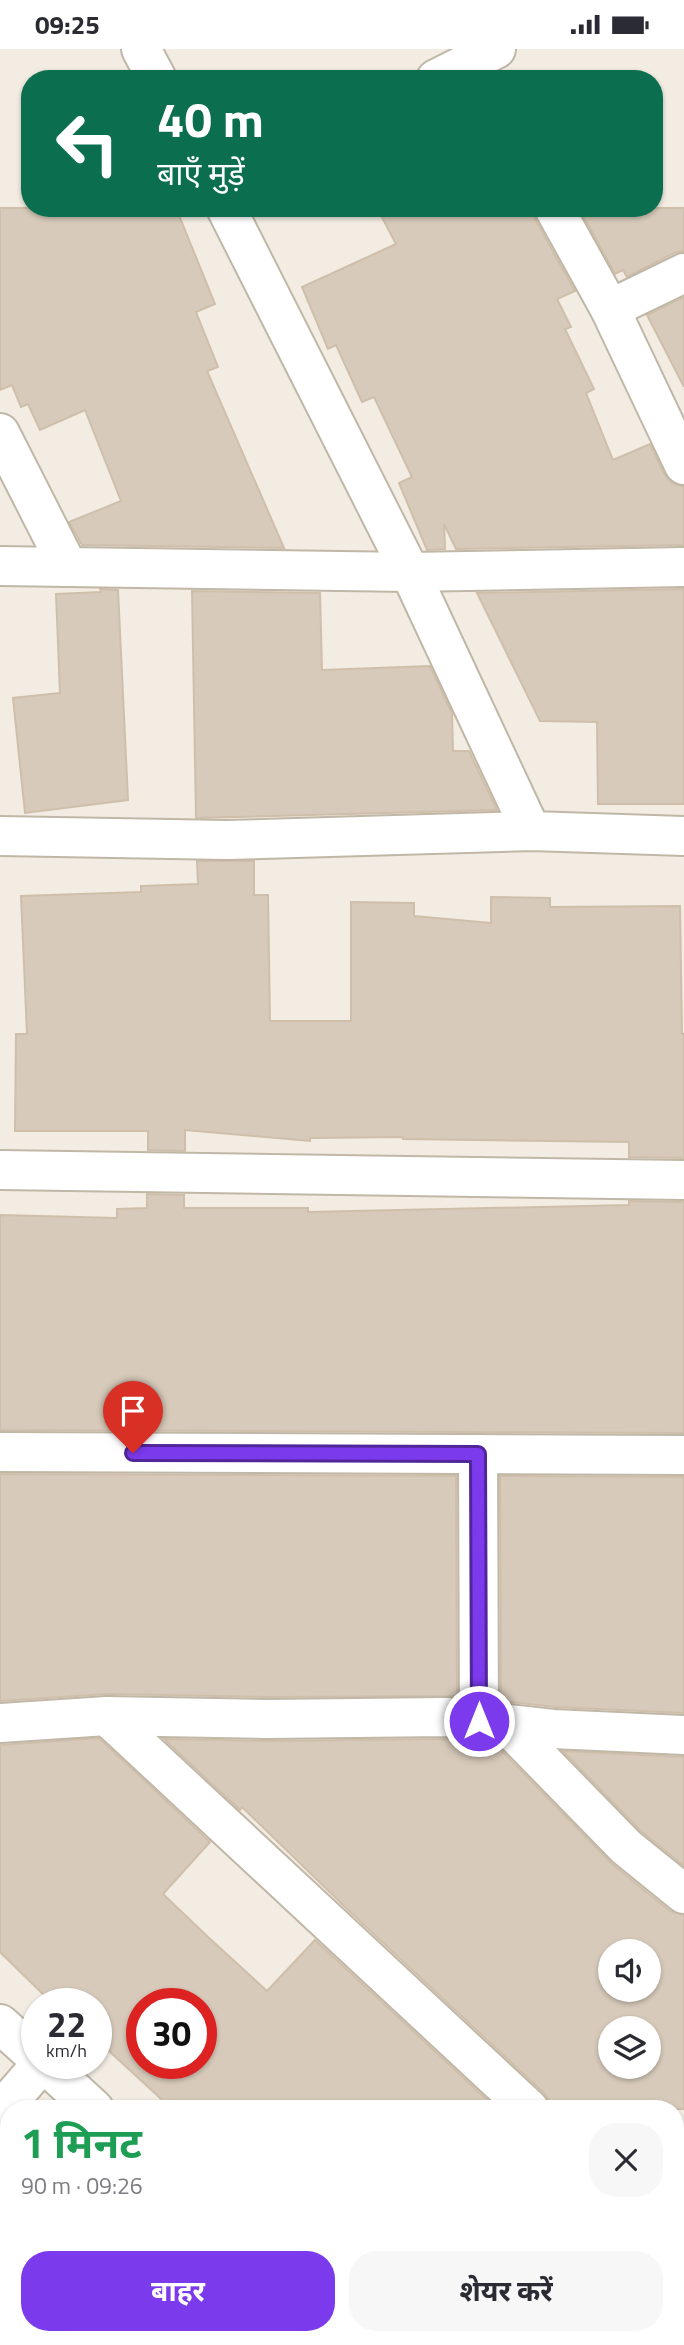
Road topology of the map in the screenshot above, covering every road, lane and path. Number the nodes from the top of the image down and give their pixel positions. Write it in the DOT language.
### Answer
graph roads {
  1 [pos="141,49"];
  2 [pos="483,63"];
  3 [pos="152,70"];
  4 [pos="462,70"];
  5 [pos="231,217"];
  6 [pos="559,217"];
  7 [pos="684,273"];
  8 [pos="610,309"];
  9 [pos="0,433"];
  10 [pos="684,465"];
  11 [pos="0,566"];
  12 [pos="68,567"];
  13 [pos="684,567"];
  14 [pos="410,572"];
  15 [pos="531,831"];
  16 [pos="0,836"];
  17 [pos="684,836"];
  18 [pos="0,1170"];
  19 [pos="684,1180"];
  20 [pos="0,1452"];
  21 [pos="478,1454"];
  22 [pos="684,1455"];
  23 [pos="107,1716"];
  24 [pos="0,1723"];
  25 [pos="493,1723"];
  26 [pos="684,1735"];
  27 [pos="684,1894"];
  28 [pos="0,2024"];
  29 [pos="21,2043"];
  30 [pos="29,2079"];
  31 [pos="61,2079"];
  32 [pos="11,2100"];
  33 [pos="84,2100"];
  34 [pos="519,2100"];
  1 -- 3 [label="street"];
  2 -- 4 [label="street"];
  5 -- 14 [label="street"];
  6 -- 8 [label="street"];
  7 -- 8 [label="street"];
  8 -- 10 [label="street"];
  9 -- 12 [label="street"];
  11 -- 12 [label="street"];
  12 -- 14 [label="street"];
  13 -- 14 [label="street"];
  14 -- 15 [label="street"];
  15 -- 16 [label="street"];
  15 -- 17 [label="street"];
  18 -- 19 [label="street"];
  20 -- 21 [label="street"];
  21 -- 22 [label="street"];
  21 -- 25 [label="street"];
  23 -- 24 [label="street"];
  23 -- 25 [label="street"];
  23 -- 34 [label="street"];
  25 -- 26 [label="street"];
  25 -- 27 [label="street"];
  28 -- 29 [label="street"];
  30 -- 32 [label="street"];
  31 -- 33 [label="street"];
}
